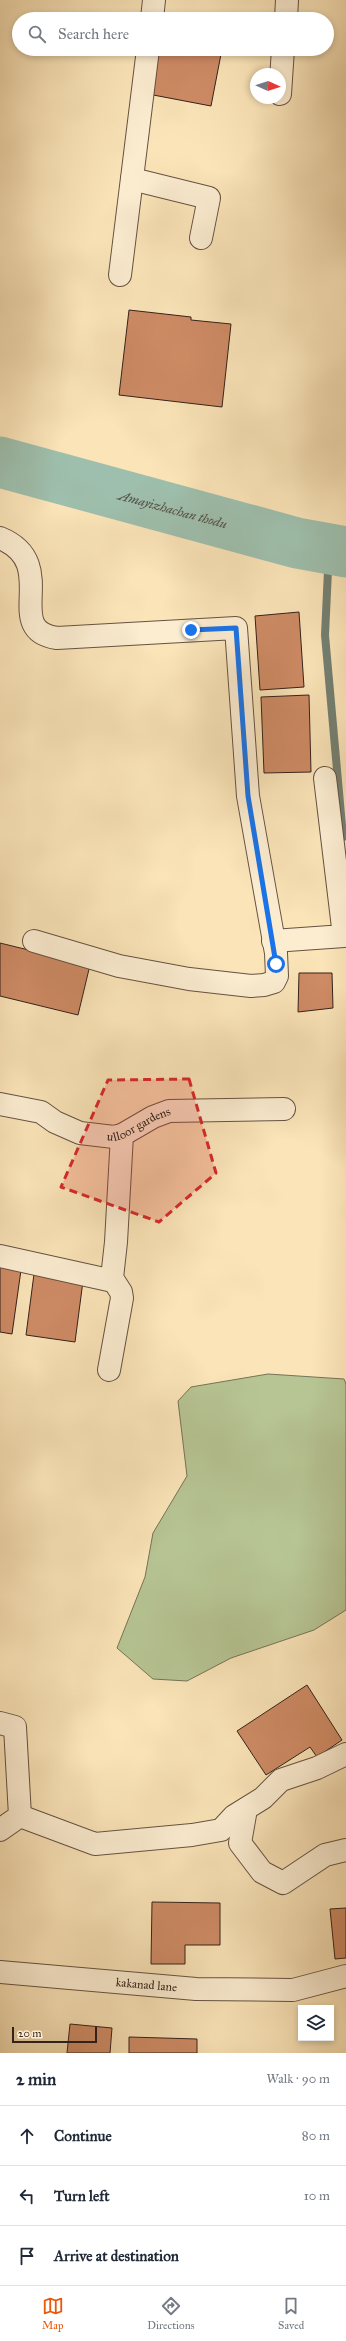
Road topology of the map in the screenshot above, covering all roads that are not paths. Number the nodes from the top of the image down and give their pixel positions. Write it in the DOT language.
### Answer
graph roads {
  1 [pos="154,0"];
  2 [pos="287,0"];
  3 [pos="153,12"];
  4 [pos="286,12"];
  5 [pos="147,56"];
  6 [pos="283,56"];
  7 [pos="282,68"];
  8 [pos="132,179"];
  9 [pos="201,238"];
  10 [pos="120,275"];
  11 [pos="0,538"];
  12 [pos="325,778"];
  13 [pos="34,941"];
  14 [pos="273,941"];
  15 [pos="0,1104"];
  16 [pos="284,1109"];
  17 [pos="122,1135"];
  18 [pos="0,1256"];
  19 [pos="113,1281"];
  20 [pos="109,1370"];
  21 [pos="0,1723"];
  22 [pos="346,1754"];
  23 [pos="246,1809"];
  24 [pos="20,1816"];
  25 [pos="0,1830"];
  26 [pos="346,1850"];
  27 [pos="0,1972"];
  28 [pos="346,1976"];
  1 -- 3 [label="street"];
  2 -- 4 [label="street"];
  5 -- 8 [label="street"];
  6 -- 7 [label="street"];
  8 -- 9 [label="street"];
  8 -- 10 [label="street"];
  11 -- 14 [label="street"];
  12 -- 14 [label="street"];
  13 -- 14 [label="street"];
  15 -- 17 [label="street, ulloor gardens"];
  16 -- 17 [label="street, ulloor gardens"];
  17 -- 19 [label="street"];
  18 -- 19 [label="street"];
  19 -- 20 [label="street"];
  21 -- 24 [label="street"];
  22 -- 23 [label="street"];
  23 -- 24 [label="street"];
  23 -- 26 [label="street"];
  24 -- 25 [label="street"];
  27 -- 28 [label="street, kakanad lane"];
}
